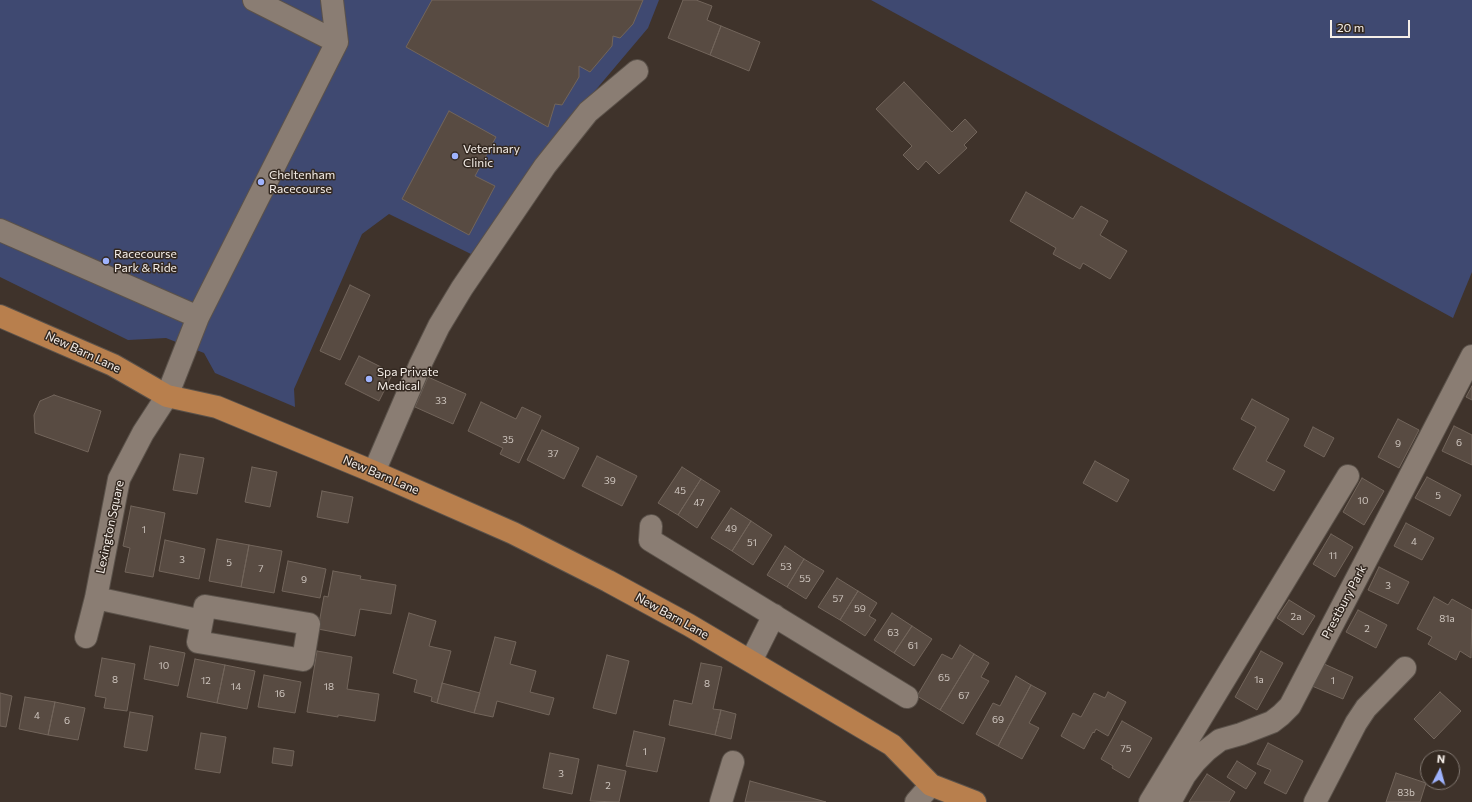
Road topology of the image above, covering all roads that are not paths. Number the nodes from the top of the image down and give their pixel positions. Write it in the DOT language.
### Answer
graph roads {
  1 [pos="254,0"];
  2 [pos="332,0"];
  3 [pos="337,42"];
  4 [pos="637,71"];
  5 [pos="0,230"];
  6 [pos="0,316"];
  7 [pos="198,317"];
  8 [pos="1472,356"];
  9 [pos="167,396"];
  10 [pos="374,472"];
  11 [pos="1348,476"];
  12 [pos="651,526"];
  13 [pos="96,598"];
  14 [pos="774,615"];
  15 [pos="202,621"];
  16 [pos="86,636"];
  17 [pos="751,661"];
  18 [pos="1405,668"];
  19 [pos="907,697"];
  20 [pos="733,762"];
  21 [pos="931,785"];
  22 [pos="721,802"];
  23 [pos="916,802"];
  24 [pos="975,802"];
  25 [pos="1150,802"];
  26 [pos="1170,802"];
  27 [pos="1315,802"];
  1 -- 3 [label="street"];
  2 -- 3 [label="street"];
  3 -- 7 [label="street, Lexington Square"];
  4 -- 10 [label="street"];
  5 -- 7 [label="street"];
  6 -- 9 [label="main road, New Barn Lane"];
  7 -- 9 [label="street, Lexington Square"];
  8 -- 26 [label="street, Prestbury Park"];
  9 -- 10 [label="main road, New Barn Lane"];
  9 -- 13 [label="street, Lexington Square"];
  10 -- 17 [label="main road, New Barn Lane"];
  11 -- 25 [label="street"];
  12 -- 14 [label="street"];
  13 -- 15 [label="street"];
  13 -- 16 [label="street, Lexington Square"];
  14 -- 17 [label="street"];
  14 -- 19 [label="street"];
  15 -- 15 [label="street"];
  17 -- 21 [label="main road, New Barn Lane"];
  18 -- 27 [label="street"];
  20 -- 22 [label="street"];
  21 -- 23 [label="street"];
  21 -- 24 [label="main road, New Barn Lane"];
}
